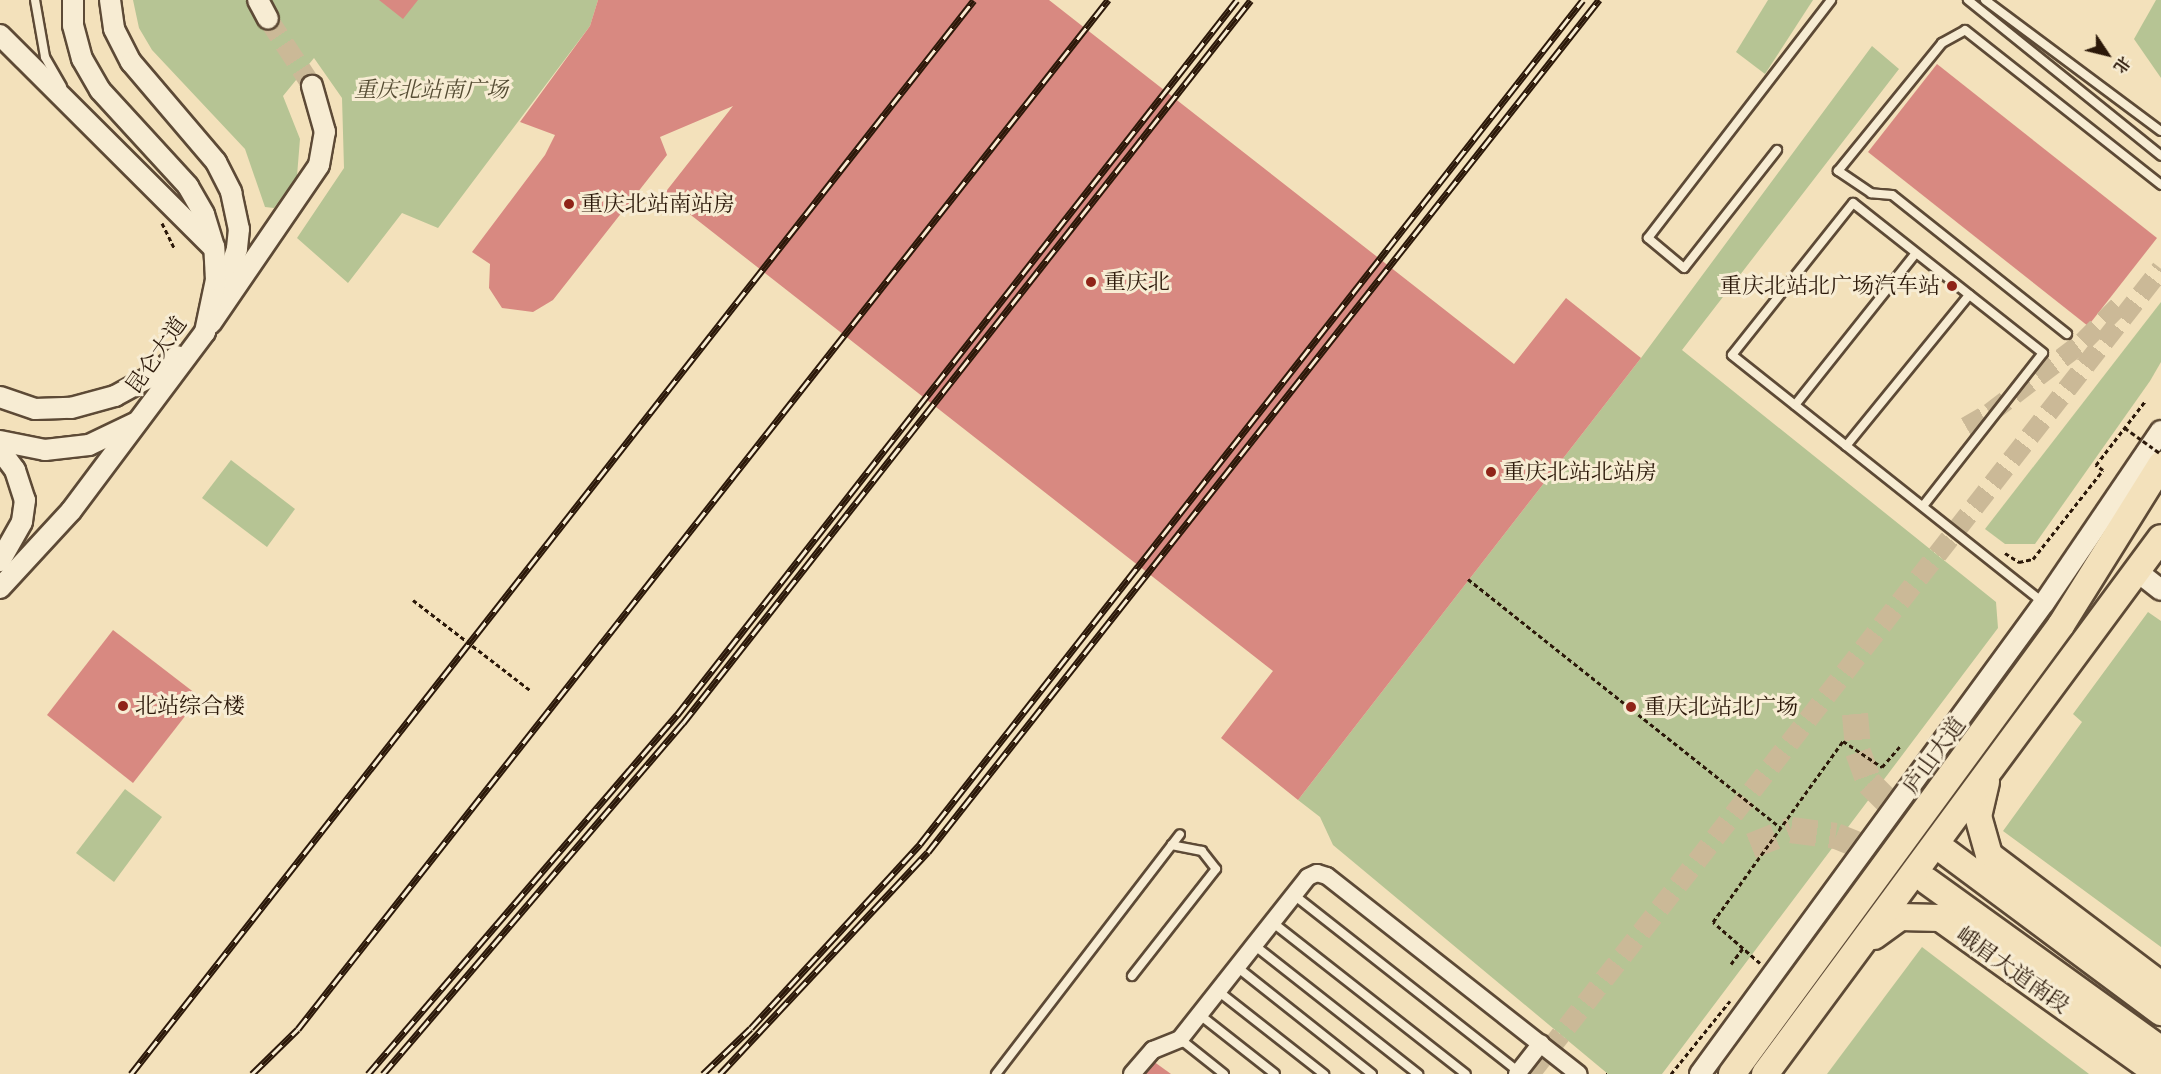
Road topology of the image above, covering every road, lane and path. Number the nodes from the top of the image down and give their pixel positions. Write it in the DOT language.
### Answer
graph roads {
  1 [pos="35,0"];
  2 [pos="73,0"];
  3 [pos="110,0"];
  4 [pos="258,0"];
  5 [pos="1831,0"];
  6 [pos="1968,0"];
  7 [pos="1985,0"];
  8 [pos="268,19"];
  9 [pos="0,35"];
  10 [pos="312,86"];
  11 [pos="71,102"];
  12 [pos="2161,131"];
  13 [pos="1777,150"];
  14 [pos="2161,156"];
  15 [pos="2161,185"];
  16 [pos="214,248"];
  17 [pos="1916,253"];
  18 [pos="1969,295"];
  19 [pos="205,332"];
  20 [pos="2067,334"];
  21 [pos="0,397"];
  22 [pos="2146,400"];
  23 [pos="1795,405"];
  24 [pos="138,421"];
  25 [pos="2125,428"];
  26 [pos="2161,430"];
  27 [pos="0,441"];
  28 [pos="1846,446"];
  29 [pos="0,450"];
  30 [pos="2161,454"];
  31 [pos="2161,465"];
  32 [pos="1923,506"];
  33 [pos="2161,538"];
  34 [pos="2005,553"];
  35 [pos="0,561"];
  36 [pos="2138,572"];
  37 [pos="1468,579"];
  38 [pos="0,588"];
  39 [pos="2161,590"];
  40 [pos="413,600"];
  41 [pos="2044,603"];
  42 [pos="531,691"];
  43 [pos="1900,746"];
  44 [pos="1989,770"];
  45 [pos="1781,828"];
  46 [pos="1180,834"];
  47 [pos="1172,845"];
  48 [pos="1946,852"];
  49 [pos="1928,881"];
  50 [pos="1294,895"];
  51 [pos="1272,922"];
  52 [pos="1254,945"];
  53 [pos="1859,946"];
  54 [pos="1743,948"];
  55 [pos="1731,964"];
  56 [pos="1237,967"];
  57 [pos="1753,972"];
  58 [pos="1132,976"];
  59 [pos="2161,985"];
  60 [pos="1218,991"];
  61 [pos="1731,999"];
  62 [pos="2161,1012"];
  63 [pos="1200,1015"];
  64 [pos="1180,1040"];
  65 [pos="1541,1044"];
  66 [pos="2161,1050"];
  67 [pos="1518,1073"];
  68 [pos="996,1074"];
  69 [pos="1132,1074"];
  70 [pos="1224,1074"];
  71 [pos="1275,1074"];
  72 [pos="1324,1074"];
  73 [pos="1372,1074"];
  74 [pos="1418,1074"];
  75 [pos="1466,1074"];
  76 [pos="1580,1074"];
  77 [pos="1671,1074"];
  78 [pos="1700,1074"];
  79 [pos="1732,1074"];
  80 [pos="1765,1074"];
  81 [pos="2159,1074"];
  1 -- 11 [label="lane"];
  2 -- 16 [label="street, 昆仑大道"];
  3 -- 19 [label="street"];
  4 -- 8 [label="street"];
  5 -- 13 [label="lane"];
  6 -- 14 [label="lane"];
  7 -- 12 [label="lane"];
  9 -- 11 [label="street"];
  10 -- 19 [label="street"];
  11 -- 16 [label="street"];
  15 -- 20 [label="lane"];
  16 -- 19 [label="street, 昆仑大道"];
  17 -- 18 [label="lane"];
  17 -- 23 [label="lane"];
  17 -- 23 [label="lane"];
  18 -- 28 [label="lane"];
  18 -- 32 [label="lane"];
  19 -- 21 [label="street"];
  19 -- 24 [label="street, 昆仑大道"];
  22 -- 25 [label="path"];
  23 -- 28 [label="lane"];
  24 -- 27 [label="street"];
  24 -- 38 [label="street, 昆仑大道"];
  25 -- 30 [label="path, bridge"];
  25 -- 34 [label="path"];
  26 -- 41 [label="street, 庐山大道"];
  28 -- 32 [label="lane"];
  29 -- 35 [label="street"];
  31 -- 79 [label="main road, 庐山大道"];
  32 -- 41 [label="lane"];
  33 -- 36 [label="main road"];
  36 -- 39 [label="street"];
  36 -- 44 [label="main road"];
  37 -- 45 [label="path"];
  40 -- 42 [label="path"];
  41 -- 78 [label="street, 庐山大道"];
  43 -- 45 [label="path"];
  44 -- 53 [label="main road"];
  44 -- 59 [label="main road"];
  45 -- 54 [label="path"];
  46 -- 47 [label="lane"];
  47 -- 58 [label="lane"];
  47 -- 68 [label="lane"];
  48 -- 62 [label="main road"];
  49 -- 66 [label="main road"];
  50 -- 51 [label="street"];
  50 -- 65 [label="street"];
  50 -- 67 [label="lane"];
  51 -- 52 [label="street"];
  51 -- 75 [label="lane"];
  52 -- 56 [label="street"];
  52 -- 74 [label="lane"];
  53 -- 80 [label="main road"];
  53 -- 81 [label="main road, 峨眉大道南段"];
  54 -- 55 [label="path"];
  54 -- 57 [label="path"];
  56 -- 60 [label="street"];
  56 -- 73 [label="lane"];
  60 -- 63 [label="street"];
  60 -- 72 [label="lane"];
  61 -- 77 [label="path"];
  63 -- 64 [label="street"];
  63 -- 71 [label="lane"];
  64 -- 69 [label="street"];
  64 -- 70 [label="lane"];
  65 -- 67 [label="street"];
  65 -- 76 [label="street"];
}
